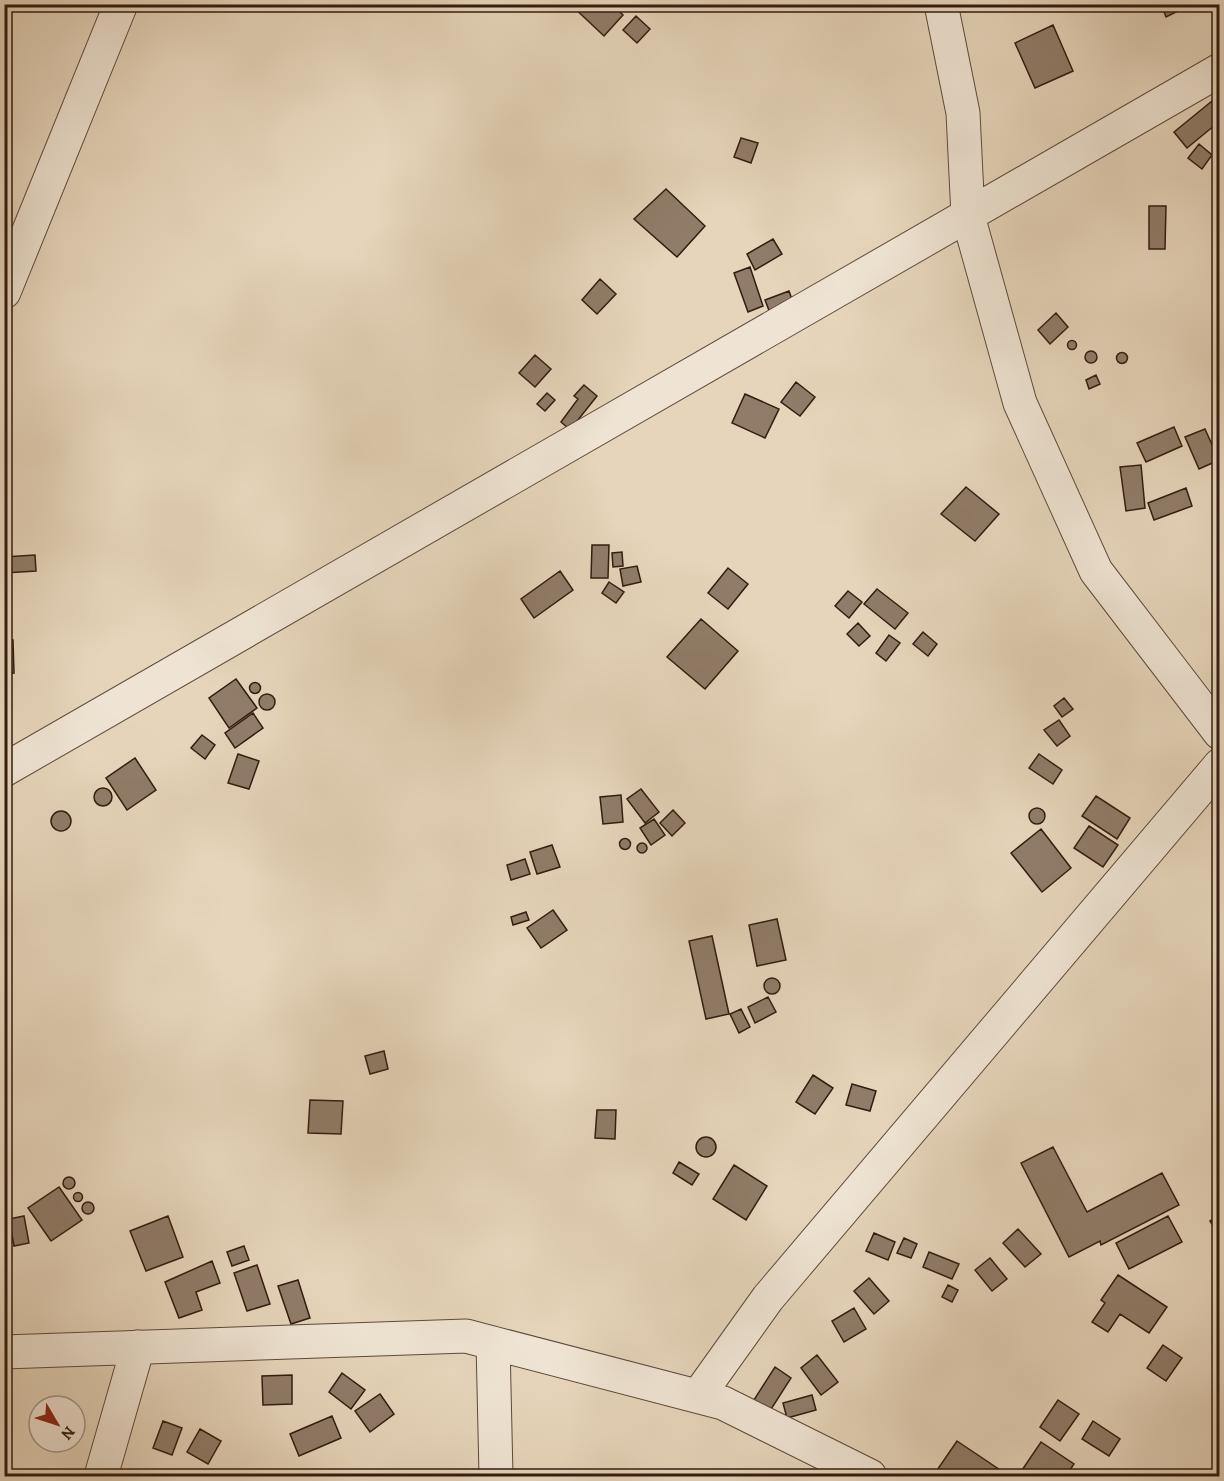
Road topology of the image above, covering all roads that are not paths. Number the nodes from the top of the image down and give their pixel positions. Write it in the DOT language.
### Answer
graph roads {
  1 [pos="121,4"];
  2 [pos="940,4"];
  3 [pos="1220,70"];
  4 [pos="968,216"];
  5 [pos="4,292"];
  6 [pos="1220,733"];
  7 [pos="1220,765"];
  8 [pos="4,770"];
  9 [pos="493,1342"];
  10 [pos="138,1347"];
  11 [pos="4,1352"];
  12 [pos="698,1396"];
  13 [pos="101,1476"];
  14 [pos="496,1476"];
  15 [pos="870,1476"];
  1 -- 5 [label="street"];
  2 -- 4 [label="street"];
  3 -- 4 [label="street"];
  4 -- 6 [label="street"];
  4 -- 8 [label="street"];
  7 -- 12 [label="street"];
  9 -- 10 [label="street"];
  9 -- 12 [label="street"];
  9 -- 14 [label="street"];
  10 -- 11 [label="street"];
  10 -- 13 [label="street"];
  12 -- 15 [label="street"];
}
